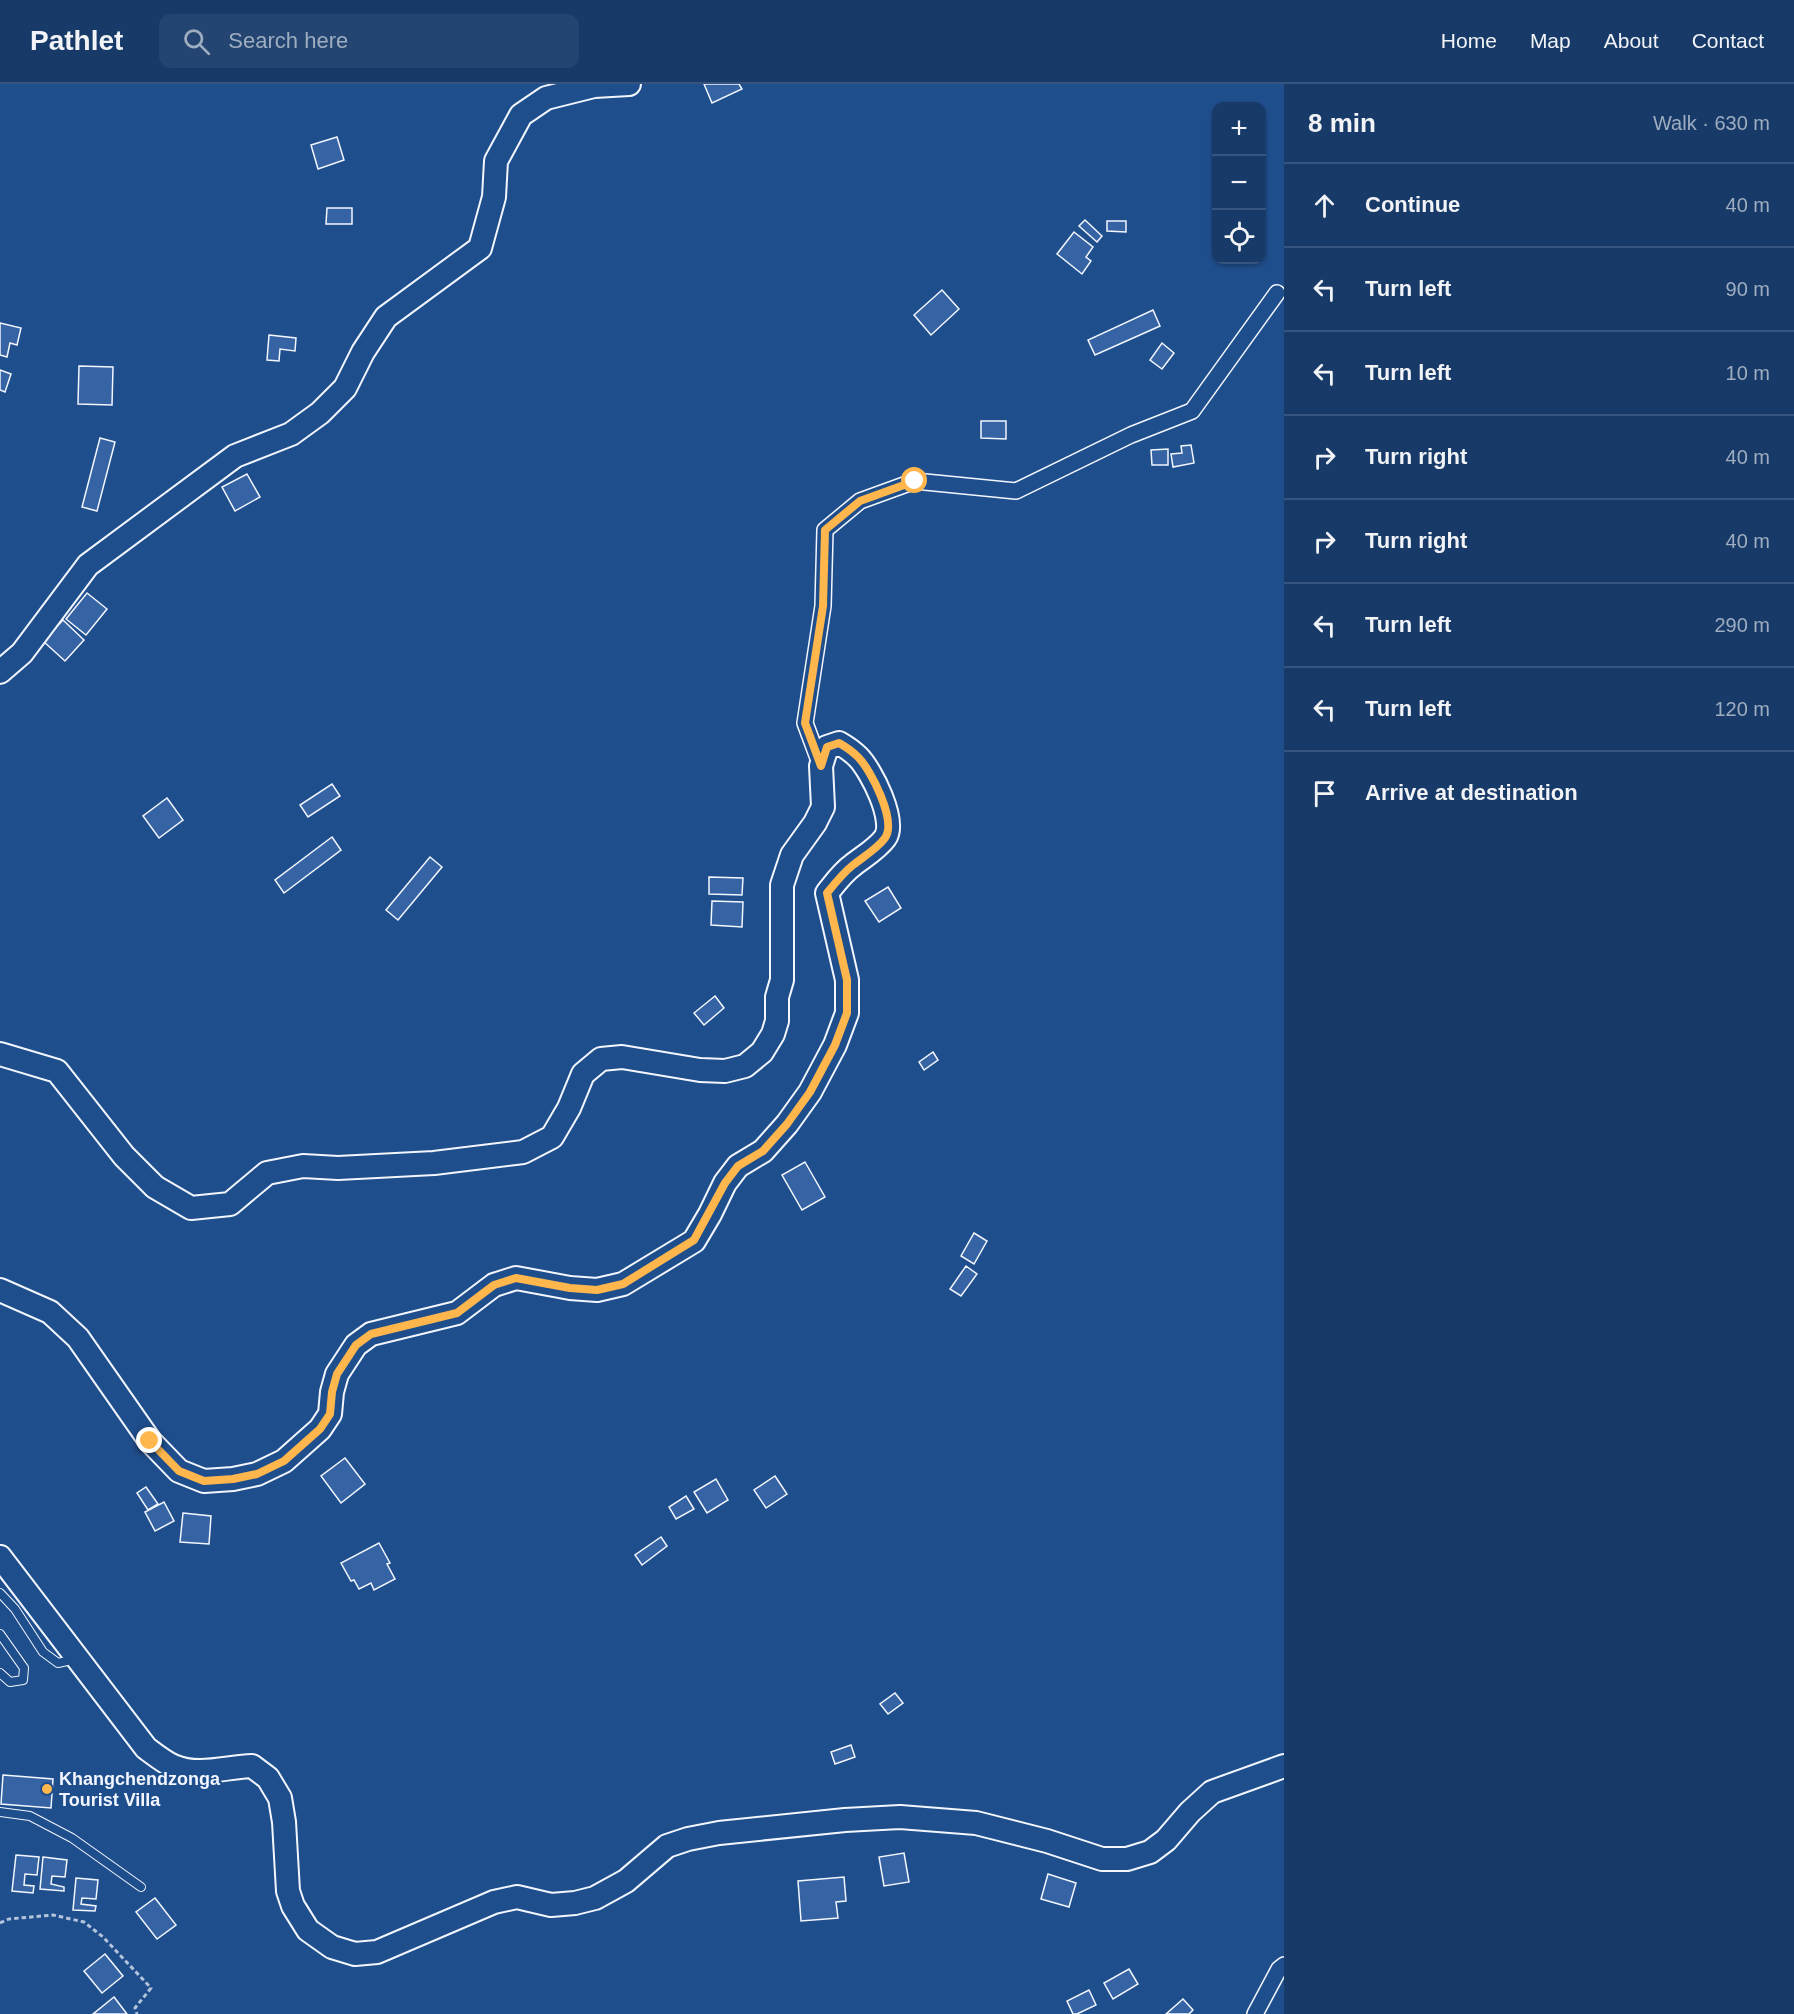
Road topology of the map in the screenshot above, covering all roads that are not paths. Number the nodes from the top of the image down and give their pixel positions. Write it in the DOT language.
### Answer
graph roads {
  1 [pos="629,84"];
  2 [pos="1277,293"];
  3 [pos="0,672"];
  4 [pos="821,766"];
  5 [pos="0,1054"];
  6 [pos="0,1290"];
  7 [pos="0,1557"];
  8 [pos="0,1593"];
  9 [pos="0,1634"];
  10 [pos="78,1658"];
  11 [pos="0,1673"];
  12 [pos="1284,1766"];
  13 [pos="0,1812"];
  14 [pos="141,1887"];
  15 [pos="1284,1965"];
  16 [pos="1255,2014"];
  1 -- 3 [label="street"];
  2 -- 4 [label="street"];
  4 -- 5 [label="street"];
  4 -- 6 [label="street"];
  7 -- 10 [label="street"];
  8 -- 10 [label="lane"];
  9 -- 11 [label="lane"];
  10 -- 12 [label="street"];
  13 -- 14 [label="lane"];
  15 -- 16 [label="street"];
}
